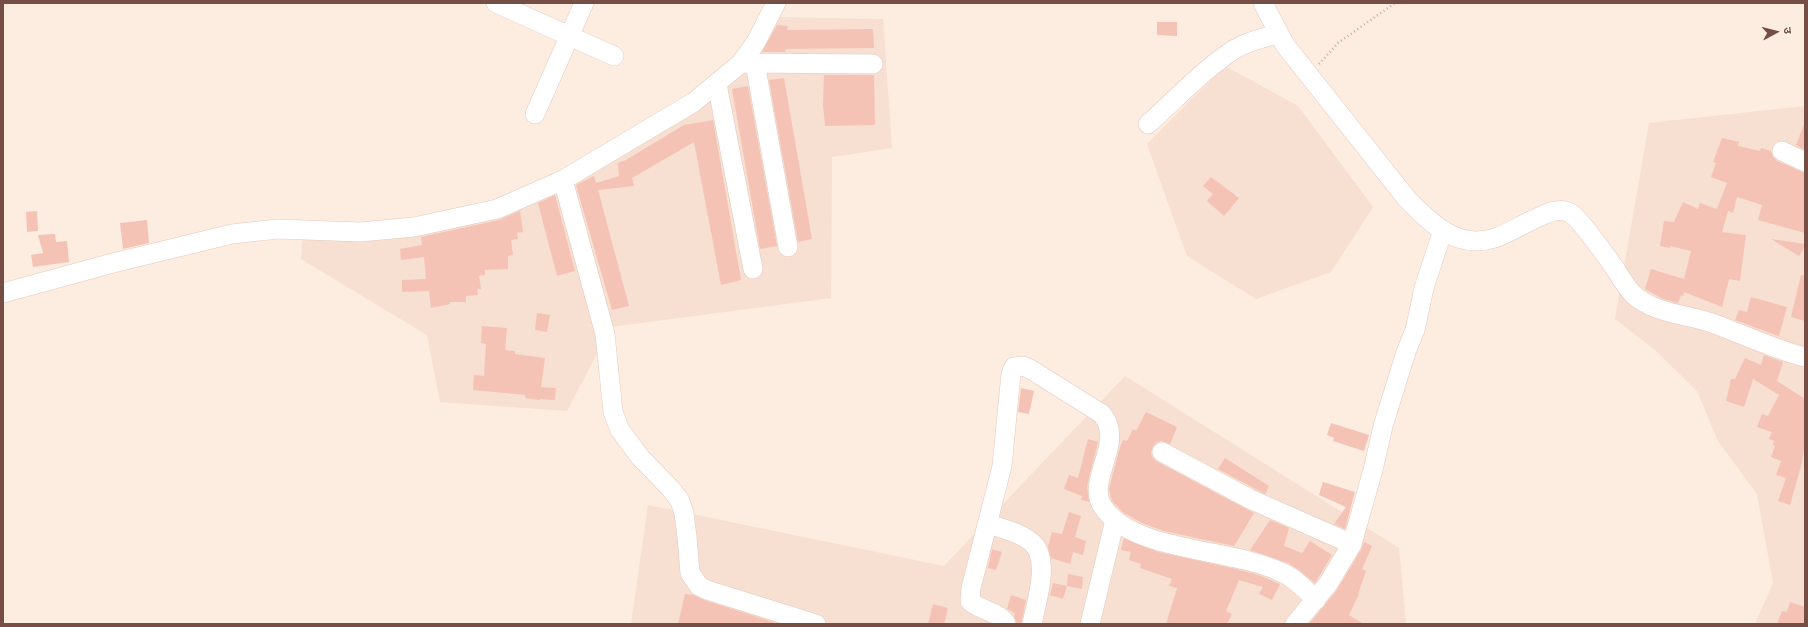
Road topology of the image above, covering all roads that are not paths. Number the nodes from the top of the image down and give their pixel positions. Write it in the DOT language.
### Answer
graph roads {
  1 [pos="496,3"];
  2 [pos="584,3"];
  3 [pos="776,3"];
  4 [pos="1263,3"];
  5 [pos="1278,34"];
  6 [pos="569,37"];
  7 [pos="614,56"];
  8 [pos="748,63"];
  9 [pos="873,64"];
  10 [pos="717,84"];
  11 [pos="535,114"];
  12 [pos="1148,124"];
  13 [pos="1782,151"];
  14 [pos="1805,162"];
  15 [pos="563,180"];
  16 [pos="1443,230"];
  17 [pos="788,247"];
  18 [pos="753,270"];
  19 [pos="3,293"];
  20 [pos="1805,357"];
  21 [pos="1162,452"];
  22 [pos="1115,520"];
  23 [pos="987,524"];
  24 [pos="1352,544"];
  25 [pos="1316,600"];
  26 [pos="784,619"];
  27 [pos="816,624"];
  28 [pos="1006,624"];
  29 [pos="1032,624"];
  30 [pos="1090,624"];
  31 [pos="1295,624"];
  1 -- 6 [label="street"];
  2 -- 6 [label="street"];
  3 -- 8 [label="street"];
  4 -- 5 [label="street"];
  5 -- 12 [label="street"];
  5 -- 16 [label="street"];
  6 -- 7 [label="street"];
  6 -- 11 [label="street"];
  8 -- 9 [label="street"];
  8 -- 10 [label="street"];
  8 -- 17 [label="street"];
  10 -- 15 [label="street"];
  10 -- 18 [label="street"];
  13 -- 14 [label="street"];
  15 -- 19 [label="street"];
  15 -- 26 [label="street"];
  16 -- 20 [label="street"];
  16 -- 24 [label="street"];
  21 -- 24 [label="street"];
  22 -- 23 [label="street"];
  22 -- 25 [label="street"];
  22 -- 30 [label="street"];
  23 -- 28 [label="street"];
  23 -- 29 [label="street"];
  24 -- 25 [label="street"];
  25 -- 31 [label="street"];
  26 -- 27 [label="street"];
}
